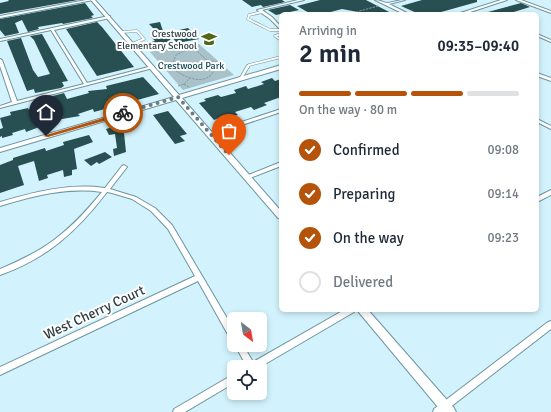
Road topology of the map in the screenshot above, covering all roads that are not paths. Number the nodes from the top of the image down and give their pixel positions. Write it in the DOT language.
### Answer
graph roads {
  1 [pos="92,0"];
  2 [pos="302,0"];
  3 [pos="377,0"];
  4 [pos="403,0"];
  5 [pos="505,0"];
  6 [pos="518,0"];
  7 [pos="386,4"];
  8 [pos="260,11"];
  9 [pos="402,12"];
  10 [pos="466,12"];
  11 [pos="551,12"];
  12 [pos="0,17"];
  13 [pos="109,17"];
  14 [pos="279,27"];
  15 [pos="52,29"];
  16 [pos="279,29"];
  17 [pos="121,32"];
  18 [pos="539,36"];
  19 [pos="0,40"];
  20 [pos="551,41"];
  21 [pos="132,44"];
  22 [pos="279,58"];
  23 [pos="0,60"];
  24 [pos="152,67"];
  25 [pos="279,68"];
  26 [pos="539,75"];
  27 [pos="242,78"];
  28 [pos="551,80"];
  29 [pos="86,84"];
  30 [pos="178,97"];
  31 [pos="15,103"];
  32 [pos="0,107"];
  33 [pos="279,111"];
  34 [pos="539,121"];
  35 [pos="551,128"];
  36 [pos="210,134"];
  37 [pos="0,150"];
  38 [pos="279,165"];
  39 [pos="124,167"];
  40 [pos="248,177"];
  41 [pos="107,190"];
  42 [pos="551,192"];
  43 [pos="539,199"];
  44 [pos="0,204"];
  45 [pos="279,214"];
  46 [pos="0,272"];
  47 [pos="199,277"];
  48 [pos="348,312"];
  49 [pos="364,312"];
  50 [pos="551,324"];
  51 [pos="227,325"];
  52 [pos="264,360"];
  53 [pos="0,371"];
  54 [pos="227,382"];
  55 [pos="444,410"];
  56 [pos="177,412"];
  1 -- 12 [label="street"];
  1 -- 13 [label="street"];
  2 -- 8 [label="street"];
  3 -- 7 [label="street"];
  4 -- 7 [label="street"];
  5 -- 10 [label="street"];
  6 -- 11 [label="street"];
  7 -- 9 [label="street"];
  8 -- 14 [label="street"];
  8 -- 16 [label="lane"];
  13 -- 15 [label="street"];
  13 -- 17 [label="street"];
  15 -- 19 [label="street"];
  15 -- 29 [label="street"];
  17 -- 21 [label="street"];
  17 -- 21 [label="lane"];
  18 -- 20 [label="street"];
  21 -- 24 [label="street"];
  22 -- 27 [label="lane"];
  23 -- 31 [label="street"];
  24 -- 29 [label="street"];
  24 -- 30 [label="street"];
  25 -- 27 [label="street"];
  26 -- 28 [label="street"];
  27 -- 30 [label="street"];
  29 -- 31 [label="street"];
  30 -- 36 [label="street"];
  30 -- 37 [label="street"];
  31 -- 32 [label="street"];
  33 -- 36 [label="street"];
  34 -- 35 [label="street"];
  36 -- 40 [label="street"];
  38 -- 40 [label="street"];
  39 -- 41 [label="street"];
  40 -- 45 [label="street"];
  41 -- 44 [label="street"];
  41 -- 46 [label="street"];
  41 -- 47 [label="street"];
  42 -- 43 [label="street"];
  47 -- 51 [label="street"];
  47 -- 53 [label="street, West Cherry Court"];
  48 -- 52 [label="street"];
  49 -- 55 [label="street"];
  50 -- 55 [label="street"];
  54 -- 56 [label="street"];
}
